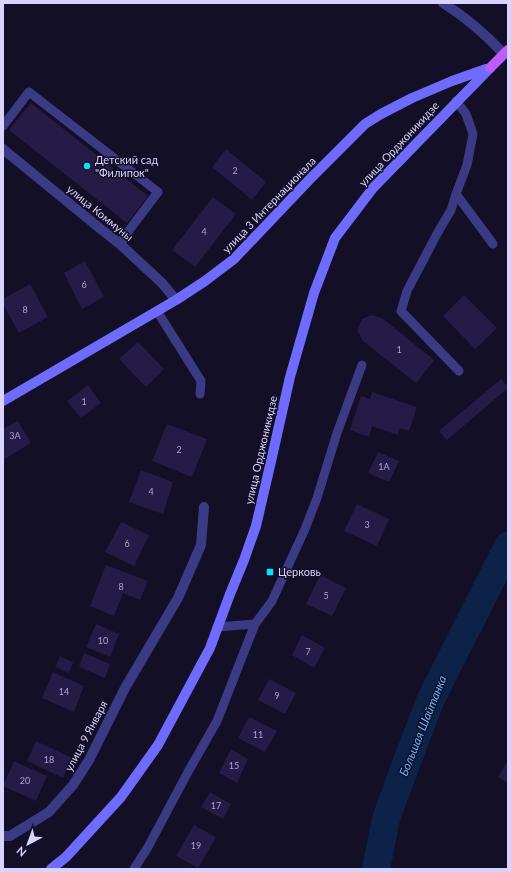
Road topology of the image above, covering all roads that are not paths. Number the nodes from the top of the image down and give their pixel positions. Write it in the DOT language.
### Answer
graph roads {
  1 [pos="443,3"];
  2 [pos="506,52"];
  3 [pos="490,68"];
  4 [pos="456,101"];
  5 [pos="3,126"];
  6 [pos="3,149"];
  7 [pos="456,194"];
  8 [pos="493,244"];
  9 [pos="121,245"];
  10 [pos="176,300"];
  11 [pos="156,311"];
  12 [pos="362,365"];
  13 [pos="459,371"];
  14 [pos="200,394"];
  15 [pos="3,401"];
  16 [pos="204,507"];
  17 [pos="255,624"];
  18 [pos="217,627"];
  19 [pos="3,836"];
  20 [pos="51,869"];
  21 [pos="134,869"];
  1 -- 2 [label="street"];
  2 -- 3 [label="main road, улица Орджоникидзе"];
  3 -- 4 [label="main road, улица Орджоникидзе"];
  3 -- 10 [label="main road, улица 3 Интернационала"];
  4 -- 7 [label="lane"];
  4 -- 18 [label="main road, улица Орджоникидзе"];
  5 -- 9 [label="lane"];
  6 -- 9 [label="street, улица Коммуны"];
  7 -- 8 [label="lane"];
  7 -- 13 [label="lane"];
  9 -- 10 [label="street, улица Коммуны"];
  10 -- 11 [label="main road, улица 3 Интернационала"];
  11 -- 14 [label="lane"];
  11 -- 15 [label="main road, улица 3 Интернационала"];
  12 -- 17 [label="lane"];
  16 -- 19 [label="street, улица 9 Января"];
  17 -- 18 [label="lane"];
  17 -- 21 [label="lane"];
  18 -- 20 [label="main road, улица Орджоникидзе"];
}
